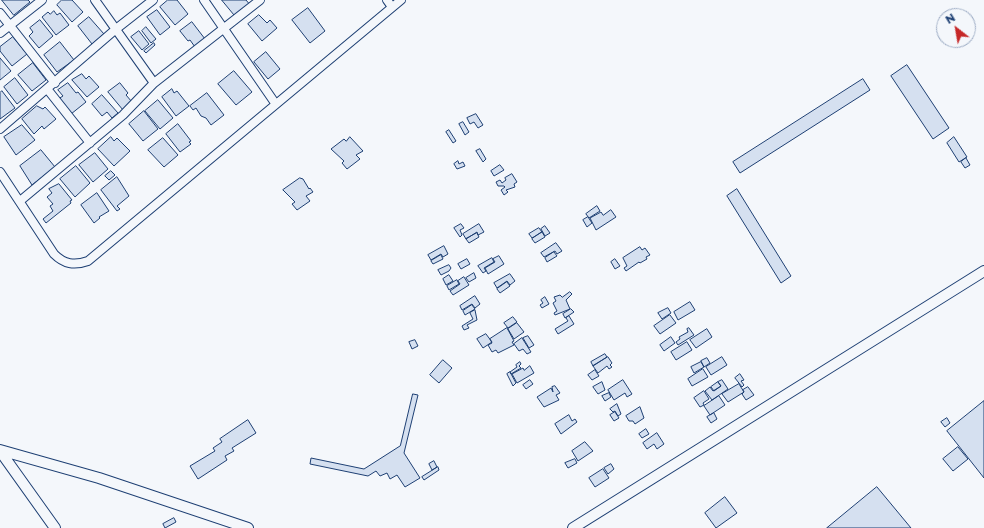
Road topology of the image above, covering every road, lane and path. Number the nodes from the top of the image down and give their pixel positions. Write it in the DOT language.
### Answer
graph roads {
  1 [pos="42,0"];
  2 [pos="95,0"];
  3 [pos="153,0"];
  4 [pos="204,0"];
  5 [pos="260,0"];
  6 [pos="387,0"];
  7 [pos="401,0"];
  8 [pos="392,8"];
  9 [pos="0,13"];
  10 [pos="10,26"];
  11 [pos="116,29"];
  12 [pos="224,29"];
  13 [pos="0,34"];
  14 [pos="55,83"];
  15 [pos="154,84"];
  16 [pos="48,90"];
  17 [pos="275,103"];
  18 [pos="0,129"];
  19 [pos="90,143"];
  20 [pos="0,172"];
  21 [pos="20,201"];
  22 [pos="984,271"];
  23 [pos="0,450"];
  24 [pos="55,528"];
  25 [pos="248,528"];
  26 [pos="573,528"];
  1 -- 10 [label="street"];
  2 -- 11 [label="street"];
  3 -- 11 [label="street"];
  4 -- 12 [label="street"];
  5 -- 12 [label="street"];
  6 -- 8 [label="street"];
  7 -- 8 [label="street"];
  8 -- 17 [label="street"];
  9 -- 10 [label="street"];
  10 -- 13 [label="street"];
  10 -- 14 [label="street"];
  11 -- 14 [label="street"];
  11 -- 15 [label="street"];
  12 -- 15 [label="street"];
  12 -- 17 [label="street"];
  14 -- 16 [label="street"];
  15 -- 19 [label="street"];
  16 -- 18 [label="street"];
  16 -- 19 [label="street"];
  17 -- 21 [label="street"];
  19 -- 21 [label="street"];
  20 -- 21 [label="street"];
  22 -- 26 [label="street"];
  23 -- 24 [label="street"];
  23 -- 25 [label="street"];
}
